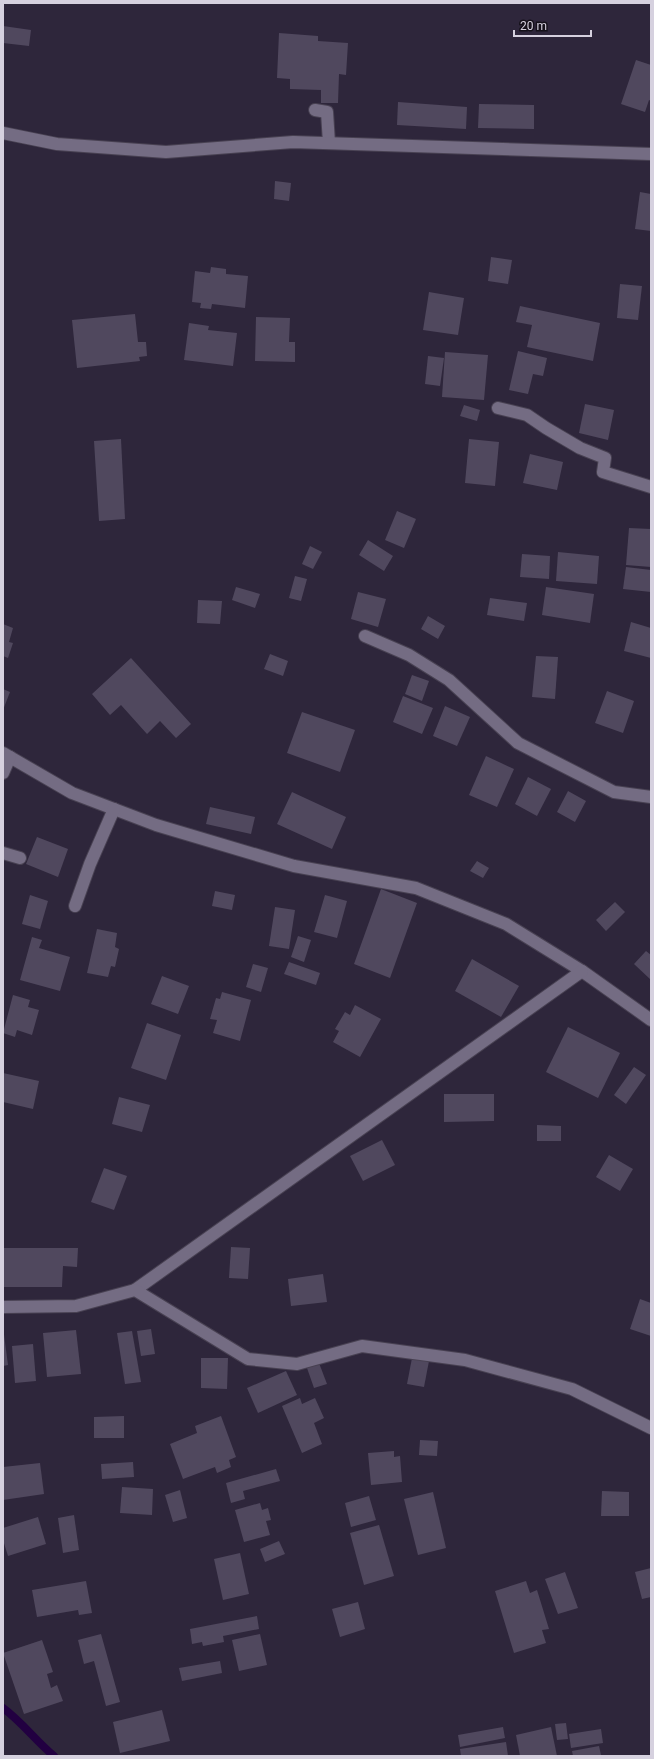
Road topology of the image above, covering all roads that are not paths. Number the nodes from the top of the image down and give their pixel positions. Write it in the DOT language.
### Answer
graph roads {
  1 [pos="315,110"];
  2 [pos="3,133"];
  3 [pos="329,143"];
  4 [pos="651,154"];
  5 [pos="498,408"];
  6 [pos="651,487"];
  7 [pos="365,636"];
  8 [pos="7,755"];
  9 [pos="3,773"];
  10 [pos="651,797"];
  11 [pos="114,809"];
  12 [pos="3,853"];
  13 [pos="20,858"];
  14 [pos="75,906"];
  15 [pos="582,971"];
  16 [pos="651,1020"];
  17 [pos="135,1290"];
  18 [pos="3,1307"];
  19 [pos="651,1428"];
  1 -- 3 [label="street"];
  2 -- 3 [label="street"];
  3 -- 4 [label="street"];
  5 -- 6 [label="street"];
  7 -- 10 [label="street"];
  8 -- 9 [label="street"];
  8 -- 11 [label="street"];
  11 -- 14 [label="street"];
  11 -- 15 [label="street"];
  12 -- 13 [label="street"];
  15 -- 16 [label="street"];
  15 -- 17 [label="street"];
  17 -- 18 [label="street"];
  17 -- 19 [label="street"];
}
